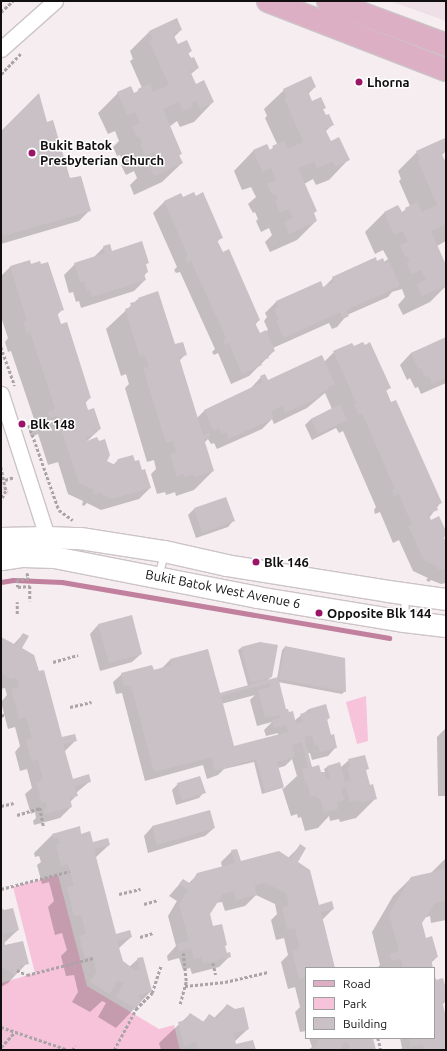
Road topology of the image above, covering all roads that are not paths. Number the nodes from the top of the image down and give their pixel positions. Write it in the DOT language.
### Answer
graph roads {
  1 [pos="55,1"];
  2 [pos="268,1"];
  3 [pos="328,1"];
  4 [pos="446,44"];
  5 [pos="1,49"];
  6 [pos="446,70"];
  7 [pos="1,394"];
  8 [pos="47,536"];
  9 [pos="1,538"];
  10 [pos="164,551"];
  11 [pos="54,557"];
  12 [pos="1,559"];
  13 [pos="158,577"];
  14 [pos="405,593"];
  15 [pos="446,599"];
  16 [pos="404,621"];
  17 [pos="446,626"];
  1 -- 5 [label="street"];
  2 -- 6 [label="main road"];
  3 -- 4 [label="main road"];
  7 -- 8 [label="street"];
  8 -- 9 [label="main road, Bukit Batok West Avenue 6"];
  8 -- 10 [label="main road, Bukit Batok West Avenue 6"];
  8 -- 11 [label="street"];
  10 -- 13 [label="lane"];
  10 -- 14 [label="main road, Bukit Batok West Avenue 6"];
  11 -- 12 [label="main road, Bukit Batok West Avenue 6"];
  11 -- 13 [label="main road, Bukit Batok West Avenue 6"];
  13 -- 16 [label="main road, Bukit Batok West Avenue 6"];
  14 -- 15 [label="main road, Bukit Batok West Avenue 6"];
  14 -- 16 [label="lane"];
  16 -- 17 [label="main road, Bukit Batok West Avenue 6"];
}
